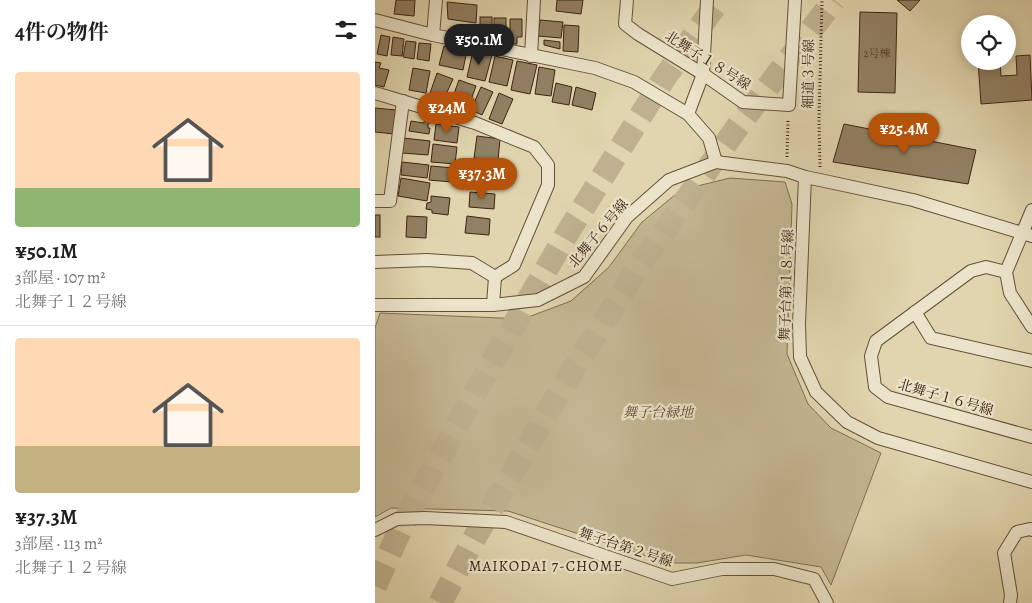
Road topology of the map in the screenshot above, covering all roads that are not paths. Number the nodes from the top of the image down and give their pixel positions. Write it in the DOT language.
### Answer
graph roads {
  1 [pos="435,0"];
  2 [pos="535,0"];
  3 [pos="627,0"];
  4 [pos="707,0"];
  5 [pos="795,0"];
  6 [pos="375,20"];
  7 [pos="433,35"];
  8 [pos="531,56"];
  9 [pos="703,74"];
  10 [pos="375,93"];
  11 [pos="403,102"];
  12 [pos="688,114"];
  13 [pos="716,162"];
  14 [pos="805,177"];
  15 [pos="375,201"];
  16 [pos="1032,210"];
  17 [pos="1027,234"];
  18 [pos="375,262"];
  19 [pos="1006,272"];
  20 [pos="495,277"];
  21 [pos="375,305"];
  22 [pos="493,305"];
  23 [pos="915,312"];
  24 [pos="1032,327"];
  25 [pos="1032,360"];
  26 [pos="1032,437"];
  27 [pos="1032,482"];
  28 [pos="375,530"];
  29 [pos="1032,530"];
  30 [pos="827,603"];
  31 [pos="1010,603"];
  1 -- 7 [label="street"];
  2 -- 8 [label="street"];
  3 -- 9 [label="street, 北舞子１８号線"];
  4 -- 9 [label="street"];
  5 -- 9 [label="street, 北舞子１８号線"];
  6 -- 7 [label="street"];
  7 -- 8 [label="street"];
  8 -- 12 [label="street"];
  9 -- 12 [label="street"];
  10 -- 11 [label="street"];
  11 -- 15 [label="street"];
  11 -- 20 [label="street"];
  12 -- 13 [label="street"];
  13 -- 14 [label="street, 北舞子６号線"];
  13 -- 22 [label="street, 北舞子６号線"];
  14 -- 17 [label="street, 北舞子６号線"];
  14 -- 27 [label="street, 舞子台第１８号線"];
  16 -- 17 [label="street"];
  17 -- 19 [label="street"];
  18 -- 20 [label="street"];
  19 -- 23 [label="street, 北舞子１６号線"];
  19 -- 24 [label="street"];
  20 -- 22 [label="street"];
  21 -- 22 [label="street, 北舞子６号線"];
  23 -- 25 [label="street"];
  23 -- 26 [label="street, 北舞子１６号線"];
  28 -- 30 [label="street, 舞子台第２号線"];
  29 -- 31 [label="street"];
}
